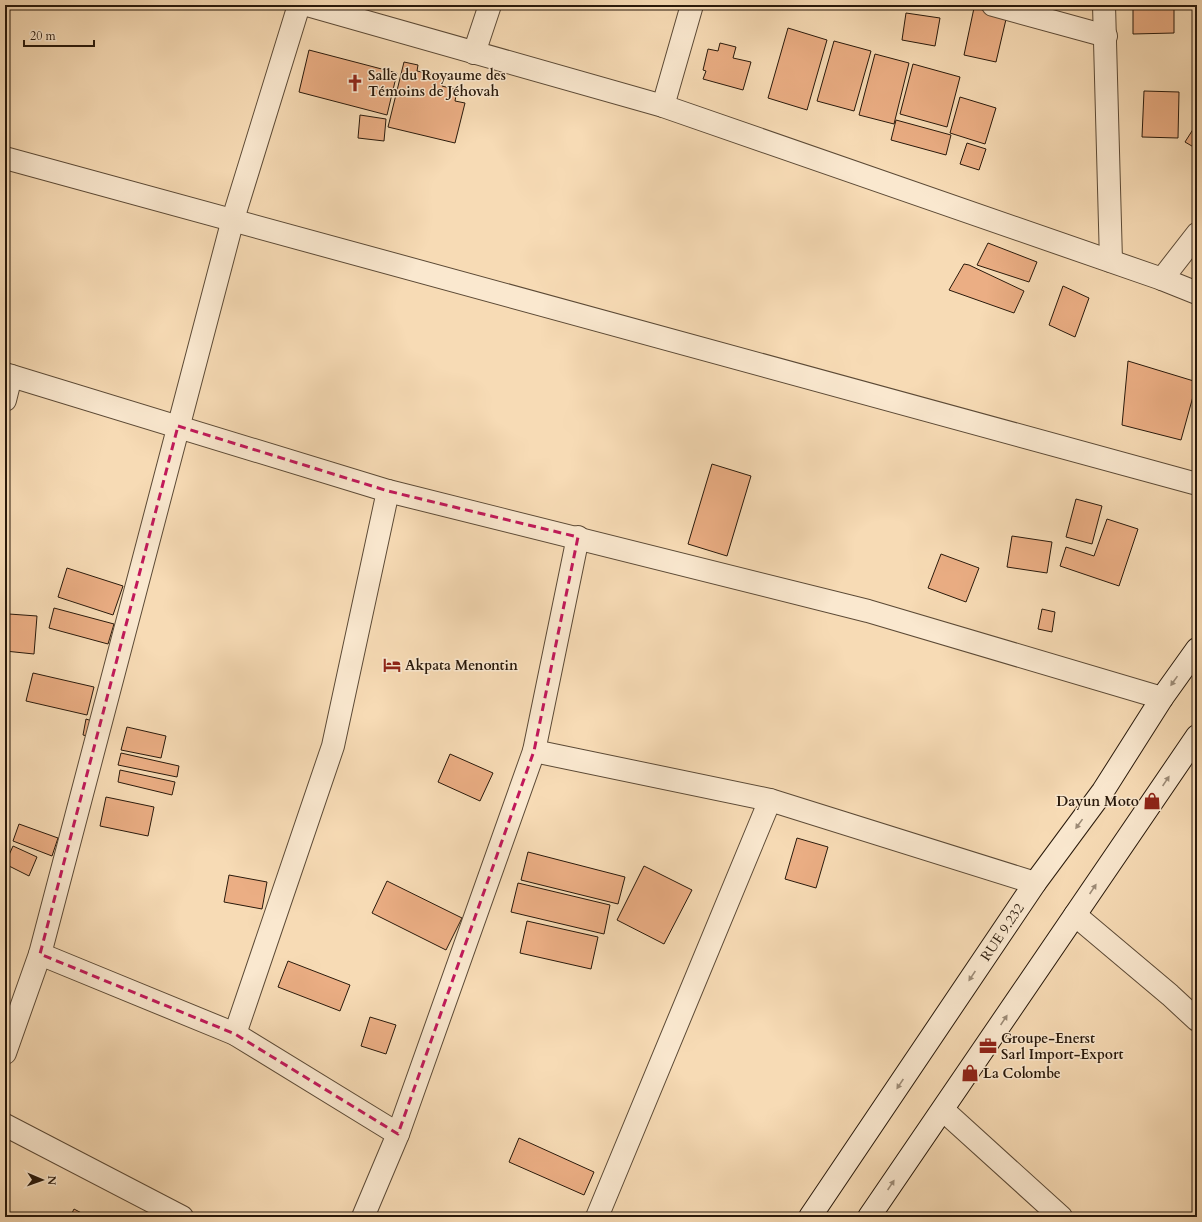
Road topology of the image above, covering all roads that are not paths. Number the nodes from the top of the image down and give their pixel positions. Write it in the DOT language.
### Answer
graph roads {
  1 [pos="300,5"];
  2 [pos="307,5"];
  3 [pos="490,5"];
  4 [pos="692,5"];
  5 [pos="993,5"];
  6 [pos="1104,5"];
  7 [pos="1106,36"];
  8 [pos="474,53"];
  9 [pos="663,106"];
  10 [pos="5,158"];
  11 [pos="233,219"];
  12 [pos="1197,234"];
  13 [pos="1111,260"];
  14 [pos="1162,279"];
  15 [pos="1197,293"];
  16 [pos="8,375"];
  17 [pos="5,400"];
  18 [pos="178,426"];
  19 [pos="1197,484"];
  20 [pos="388,490"];
  21 [pos="578,537"];
  22 [pos="1197,649"];
  23 [pos="1162,698"];
  24 [pos="1194,747"];
  25 [pos="534,751"];
  26 [pos="770,800"];
  27 [pos="1035,883"];
  28 [pos="1075,914"];
  29 [pos="40,954"];
  30 [pos="1197,1020"];
  31 [pos="235,1034"];
  32 [pos="5,1053"];
  33 [pos="943,1110"];
  34 [pos="5,1125"];
  35 [pos="398,1134"];
  36 [pos="182,1217"];
  37 [pos="363,1217"];
  38 [pos="597,1217"];
  39 [pos="810,1217"];
  40 [pos="869,1217"];
  41 [pos="1061,1217"];
  1 -- 11 [label="street"];
  2 -- 8 [label="street"];
  3 -- 8 [label="street"];
  4 -- 9 [label="street"];
  5 -- 7 [label="street"];
  6 -- 7 [label="street"];
  7 -- 13 [label="street"];
  8 -- 9 [label="street"];
  9 -- 13 [label="street"];
  10 -- 11 [label="street"];
  11 -- 18 [label="street"];
  11 -- 19 [label="street"];
  12 -- 14 [label="street"];
  13 -- 14 [label="street"];
  14 -- 15 [label="street"];
  16 -- 17 [label="street"];
  16 -- 18 [label="street"];
  18 -- 20 [label="street"];
  18 -- 29 [label="street"];
  20 -- 21 [label="street"];
  20 -- 31 [label="street"];
  21 -- 23 [label="street"];
  21 -- 25 [label="street"];
  22 -- 23 [label="street, RUE 9.232, one-way"];
  23 -- 27 [label="street, RUE 9.232, one-way"];
  28 -- 24 [label="street, one-way"];
  25 -- 26 [label="street"];
  25 -- 35 [label="street"];
  26 -- 27 [label="street"];
  26 -- 38 [label="street"];
  27 -- 39 [label="street, RUE 9.232, one-way"];
  28 -- 30 [label="street"];
  33 -- 28 [label="street, one-way"];
  29 -- 31 [label="street"];
  29 -- 32 [label="street"];
  31 -- 35 [label="street"];
  40 -- 33 [label="street, one-way"];
  33 -- 41 [label="street"];
  34 -- 36 [label="street"];
  35 -- 37 [label="street"];
}
